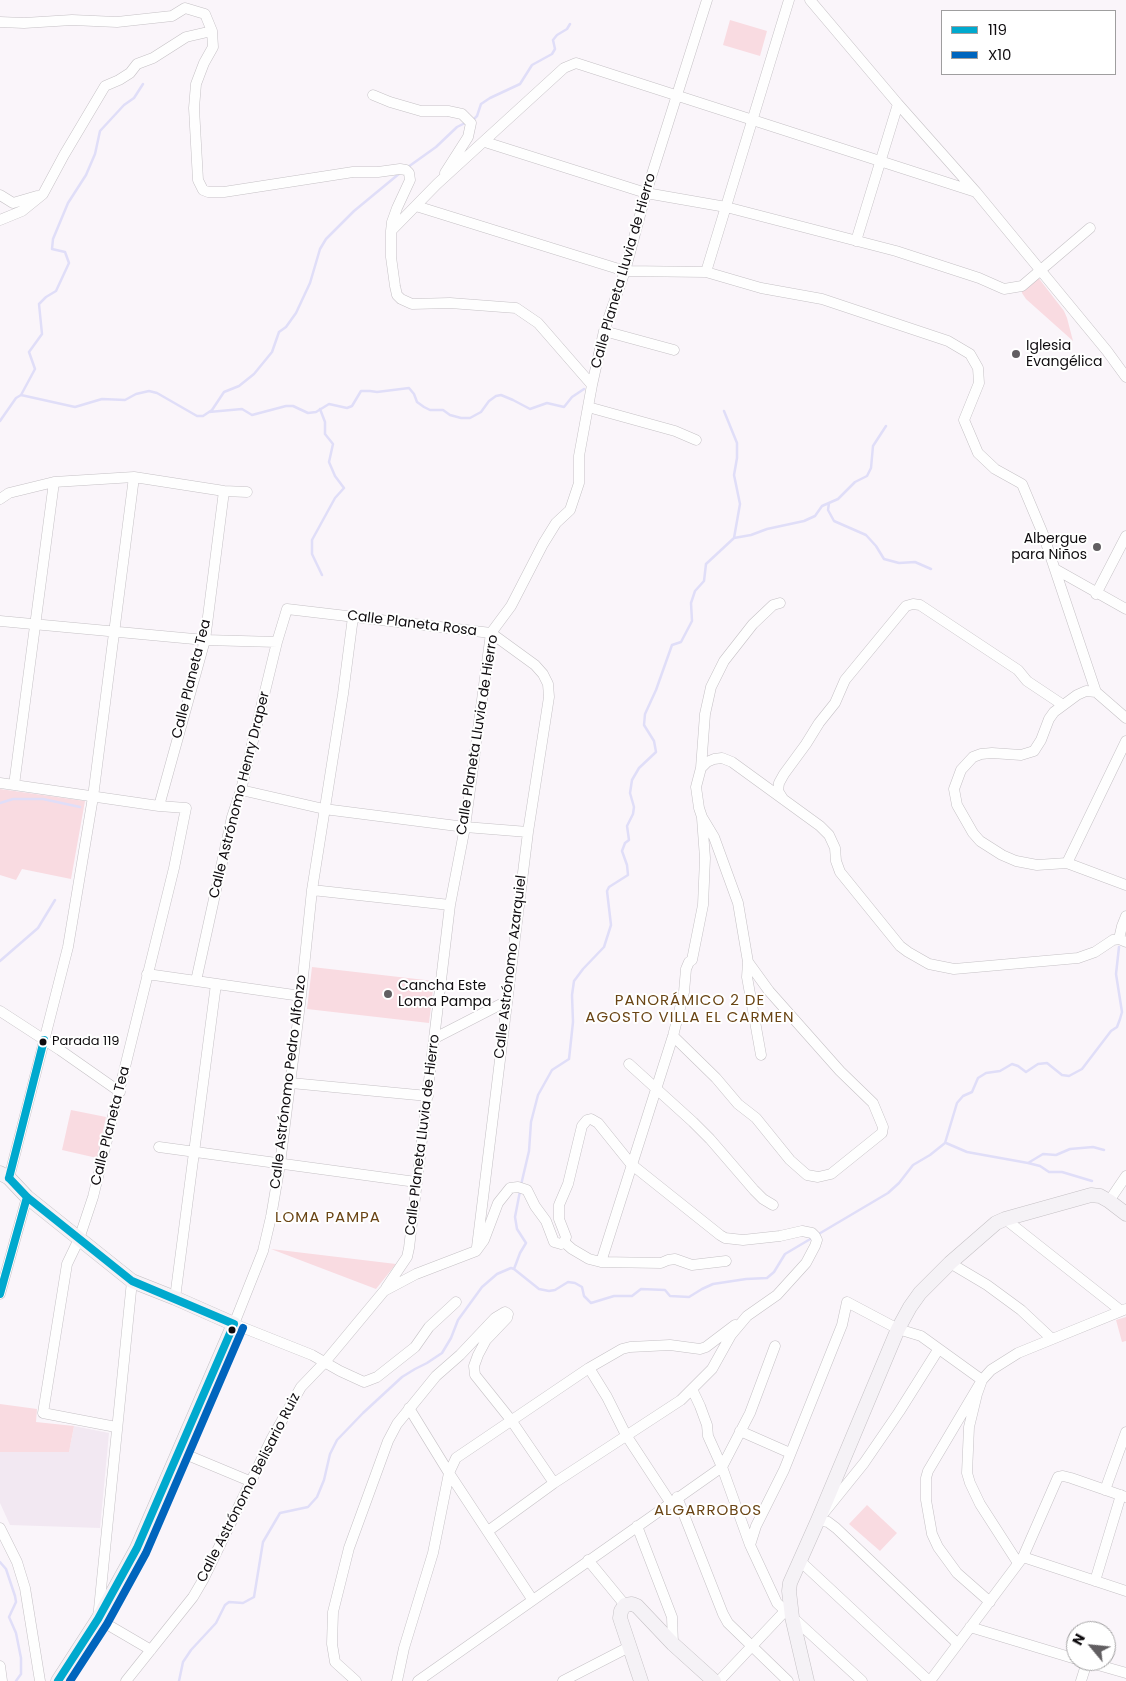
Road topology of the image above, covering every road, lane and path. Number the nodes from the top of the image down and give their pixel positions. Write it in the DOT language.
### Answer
graph roads {
  1 [pos="707,0"];
  2 [pos="789,0"];
  3 [pos="810,0"];
  4 [pos="0,22"];
  5 [pos="212,31"];
  6 [pos="373,95"];
  7 [pos="676,96"];
  8 [pos="898,104"];
  9 [pos="752,121"];
  10 [pos="485,142"];
  11 [pos="881,162"];
  12 [pos="437,184"];
  13 [pos="976,192"];
  14 [pos="646,193"];
  15 [pos="43,194"];
  16 [pos="0,195"];
  17 [pos="416,206"];
  18 [pos="726,207"];
  19 [pos="0,220"];
  20 [pos="1090,228"];
  21 [pos="391,232"];
  22 [pos="856,240"];
  23 [pos="625,271"];
  24 [pos="1040,271"];
  25 [pos="706,272"];
  26 [pos="604,331"];
  27 [pos="674,350"];
  28 [pos="1126,377"];
  29 [pos="592,385"];
  30 [pos="588,407"];
  31 [pos="696,440"];
  32 [pos="134,477"];
  33 [pos="54,482"];
  34 [pos="224,491"];
  35 [pos="247,492"];
  36 [pos="0,499"];
  37 [pos="1126,536"];
  38 [pos="1055,569"];
  39 [pos="1096,594"];
  40 [pos="780,603"];
  41 [pos="1126,609"];
  42 [pos="287,610"];
  43 [pos="353,617"];
  44 [pos="0,621"];
  45 [pos="36,623"];
  46 [pos="114,630"];
  47 [pos="491,633"];
  48 [pos="205,640"];
  49 [pos="277,642"];
  50 [pos="548,684"];
  51 [pos="1096,692"];
  52 [pos="1063,704"];
  53 [pos="1126,718"];
  54 [pos="1126,741"];
  55 [pos="701,768"];
  56 [pos="0,783"];
  57 [pos="14,785"];
  58 [pos="241,790"];
  59 [pos="92,796"];
  60 [pos="783,799"];
  61 [pos="159,806"];
  62 [pos="324,809"];
  63 [pos="702,817"];
  64 [pos="465,826"];
  65 [pos="528,832"];
  66 [pos="1067,863"];
  67 [pos="1126,885"];
  68 [pos="312,890"];
  69 [pos="450,904"];
  70 [pos="1126,916"];
  71 [pos="1122,940"];
  72 [pos="748,962"];
  73 [pos="147,974"];
  74 [pos="196,981"];
  75 [pos="216,984"];
  76 [pos="301,996"];
  77 [pos="507,1001"];
  78 [pos="0,1012"];
  79 [pos="673,1036"];
  80 [pos="435,1038"];
  81 [pos="44,1040"];
  82 [pos="761,1055"];
  83 [pos="629,1064"];
  84 [pos="291,1083"];
  85 [pos="657,1088"];
  86 [pos="120,1092"];
  87 [pos="428,1096"];
  88 [pos="159,1147"];
  89 [pos="194,1152"];
  90 [pos="280,1164"];
  91 [pos="631,1164"];
  92 [pos="4,1175"];
  93 [pos="1126,1176"];
  94 [pos="416,1182"];
  95 [pos="28,1197"];
  96 [pos="1109,1201"];
  97 [pos="773,1205"];
  98 [pos="1126,1214"];
  99 [pos="1005,1219"];
  100 [pos="79,1239"];
  101 [pos="564,1242"];
  102 [pos="476,1250"];
  103 [pos="726,1261"];
  104 [pos="601,1262"];
  105 [pos="950,1263"];
  106 [pos="132,1281"];
  107 [pos="384,1291"];
  108 [pos="0,1294"];
  109 [pos="176,1298"];
  110 [pos="456,1302"];
  111 [pos="1123,1310"];
  112 [pos="747,1316"];
  113 [pos="234,1324"];
  114 [pos="898,1329"];
  115 [pos="1052,1338"];
  116 [pos="775,1346"];
  117 [pos="938,1350"];
  118 [pos="325,1362"];
  119 [pos="589,1368"];
  120 [pos="982,1380"];
  121 [pos="692,1389"];
  122 [pos="409,1408"];
  123 [pos="511,1420"];
  124 [pos="116,1427"];
  125 [pos="740,1431"];
  126 [pos="1126,1432"];
  127 [pos="626,1434"];
  128 [pos="180,1452"];
  129 [pos="790,1453"];
  130 [pos="722,1467"];
  131 [pos="449,1473"];
  132 [pos="252,1482"];
  133 [pos="554,1483"];
  134 [pos="1105,1490"];
  135 [pos="462,1492"];
  136 [pos="444,1496"];
  137 [pos="1124,1496"];
  138 [pos="673,1500"];
  139 [pos="818,1520"];
  140 [pos="637,1526"];
  141 [pos="0,1528"];
  142 [pos="488,1531"];
  143 [pos="750,1545"];
  144 [pos="588,1560"];
  145 [pos="799,1560"];
  146 [pos="1020,1560"];
  147 [pos="1095,1581"];
  148 [pos="1126,1591"];
  149 [pos="532,1599"];
  150 [pos="990,1602"];
  151 [pos="625,1605"];
  152 [pos="789,1614"];
  153 [pos="98,1620"];
  154 [pos="970,1627"];
  155 [pos="673,1644"];
  156 [pos="958,1644"];
  157 [pos="752,1646"];
  158 [pos="630,1647"];
  159 [pos="151,1650"];
  160 [pos="1066,1656"];
  161 [pos="0,1666"];
  162 [pos="2,1681"];
  163 [pos="40,1681"];
  164 [pos="58,1681"];
  165 [pos="126,1681"];
  166 [pos="356,1681"];
  167 [pos="397,1681"];
  168 [pos="418,1681"];
  169 [pos="563,1681"];
  170 [pos="641,1681"];
  171 [pos="714,1681"];
  172 [pos="719,1681"];
  173 [pos="788,1681"];
  174 [pos="807,1681"];
  175 [pos="862,1681"];
  176 [pos="930,1681"];
  1 -- 7 [label="street, Calle Planeta Lluvia de Hierro"];
  2 -- 9 [label="street"];
  3 -- 8 [label="street"];
  4 -- 5 [label="street"];
  5 -- 15 [label="street"];
  5 -- 21 [label="street"];
  6 -- 12 [label="street"];
  7 -- 9 [label="street"];
  7 -- 10 [label="street"];
  7 -- 14 [label="street, Calle Planeta Lluvia de Hierro"];
  8 -- 11 [label="street"];
  8 -- 13 [label="street"];
  9 -- 11 [label="street"];
  9 -- 18 [label="street"];
  10 -- 12 [label="street"];
  10 -- 14 [label="street"];
  11 -- 13 [label="street"];
  11 -- 22 [label="street"];
  12 -- 17 [label="street"];
  13 -- 24 [label="street"];
  14 -- 18 [label="street"];
  14 -- 23 [label="street, Calle Planeta Lluvia de Hierro"];
  15 -- 16 [label="street"];
  15 -- 19 [label="street"];
  17 -- 21 [label="street"];
  17 -- 23 [label="street"];
  18 -- 22 [label="street"];
  18 -- 25 [label="street"];
  20 -- 24 [label="street"];
  21 -- 29 [label="street"];
  22 -- 24 [label="street"];
  23 -- 25 [label="street"];
  23 -- 26 [label="street, Calle Planeta Lluvia de Hierro"];
  24 -- 28 [label="street"];
  25 -- 38 [label="street"];
  26 -- 27 [label="street"];
  26 -- 29 [label="street, Calle Planeta Lluvia de Hierro"];
  29 -- 30 [label="street, Calle Planeta Lluvia de Hierro"];
  30 -- 31 [label="street"];
  30 -- 47 [label="street, Calle Planeta Lluvia de Hierro"];
  32 -- 33 [label="street"];
  32 -- 34 [label="street"];
  32 -- 46 [label="street"];
  33 -- 36 [label="street"];
  33 -- 45 [label="street"];
  34 -- 35 [label="street"];
  34 -- 48 [label="street, Calle Planeta Tea"];
  37 -- 39 [label="street"];
  38 -- 39 [label="street"];
  38 -- 51 [label="street"];
  39 -- 41 [label="street"];
  40 -- 55 [label="street"];
  42 -- 43 [label="street, Calle Planeta Rosa"];
  42 -- 49 [label="street, Calle Astrónomo Henry Draper"];
  43 -- 47 [label="street, Calle Planeta Rosa"];
  43 -- 62 [label="street, Calle Astrónomo Pedro Alfonzo"];
  44 -- 45 [label="street"];
  45 -- 46 [label="street"];
  45 -- 57 [label="street"];
  46 -- 48 [label="street"];
  46 -- 59 [label="street"];
  47 -- 50 [label="street, Calle Planeta Rosa"];
  47 -- 64 [label="street, Calle Planeta Lluvia de Hierro"];
  48 -- 49 [label="street"];
  48 -- 61 [label="street, Calle Planeta Tea"];
  49 -- 58 [label="street, Calle Astrónomo Henry Draper"];
  50 -- 65 [label="street, Calle Astrónomo Azarquiel"];
  51 -- 52 [label="street"];
  51 -- 53 [label="street"];
  52 -- 60 [label="street"];
  52 -- 66 [label="street"];
  54 -- 66 [label="street"];
  55 -- 60 [label="street"];
  55 -- 63 [label="street"];
  56 -- 57 [label="street"];
  57 -- 59 [label="street"];
  58 -- 62 [label="street"];
  58 -- 74 [label="street, Calle Astrónomo Henry Draper"];
  59 -- 61 [label="street"];
  59 -- 81 [label="street"];
  60 -- 71 [label="street"];
  61 -- 73 [label="street, Calle Planeta Tea"];
  62 -- 64 [label="street"];
  62 -- 68 [label="street, Calle Astrónomo Pedro Alfonzo"];
  63 -- 72 [label="street"];
  63 -- 79 [label="street"];
  64 -- 65 [label="street"];
  64 -- 69 [label="street, Calle Planeta Lluvia de Hierro"];
  65 -- 77 [label="street, Calle Astrónomo Azarquiel"];
  66 -- 67 [label="street"];
  68 -- 69 [label="street"];
  68 -- 76 [label="street, Calle Astrónomo Pedro Alfonzo"];
  69 -- 80 [label="street, Calle Planeta Lluvia de Hierro"];
  70 -- 71 [label="street"];
  72 -- 79 [label="street"];
  72 -- 82 [label="street"];
  73 -- 74 [label="street"];
  73 -- 86 [label="street, Calle Planeta Tea"];
  74 -- 75 [label="street"];
  75 -- 76 [label="street"];
  75 -- 89 [label="street"];
  76 -- 84 [label="street, Calle Astrónomo Pedro Alfonzo"];
  77 -- 80 [label="street"];
  77 -- 102 [label="street, Calle Astrónomo Azarquiel"];
  78 -- 81 [label="street"];
  79 -- 85 [label="street"];
  80 -- 87 [label="street, Calle Planeta Lluvia de Hierro"];
  81 -- 86 [label="street"];
  81 -- 92 [label="street"];
  83 -- 85 [label="street"];
  84 -- 87 [label="street"];
  84 -- 90 [label="street, Calle Astrónomo Pedro Alfonzo"];
  85 -- 91 [label="street"];
  85 -- 97 [label="street"];
  86 -- 100 [label="street, Calle Planeta Tea"];
  87 -- 94 [label="street, Calle Planeta Lluvia de Hierro"];
  88 -- 89 [label="street"];
  89 -- 90 [label="street"];
  89 -- 109 [label="street"];
  90 -- 94 [label="street"];
  90 -- 113 [label="street, Calle Astrónomo Pedro Alfonzo"];
  91 -- 101 [label="street"];
  91 -- 104 [label="street"];
  91 -- 112 [label="street"];
  92 -- 95 [label="street"];
  93 -- 96 [label="street"];
  94 -- 107 [label="street, Calle Planeta Lluvia de Hierro"];
  95 -- 100 [label="street"];
  95 -- 108 [label="street"];
  96 -- 98 [label="street"];
  96 -- 99 [label="street"];
  99 -- 105 [label="street"];
  99 -- 111 [label="street"];
  100 -- 106 [label="street"];
  100 -- 124 [label="street, Calle Planeta Tea"];
  101 -- 102 [label="street"];
  101 -- 104 [label="street"];
  102 -- 107 [label="street, Calle Astrónomo Belisario Ruiz"];
  103 -- 104 [label="street"];
  105 -- 114 [label="street"];
  105 -- 115 [label="street"];
  106 -- 109 [label="street"];
  106 -- 124 [label="street"];
  107 -- 118 [label="street, Calle Astrónomo Belisario Ruiz"];
  109 -- 113 [label="street"];
  110 -- 118 [label="street"];
  111 -- 115 [label="street"];
  112 -- 119 [label="street"];
  112 -- 121 [label="street"];
  113 -- 118 [label="street"];
  113 -- 128 [label="street, Calle Astrónomo Pedro Alfonzo"];
  114 -- 117 [label="street"];
  114 -- 129 [label="street"];
  114 -- 139 [label="street"];
  115 -- 120 [label="street"];
  116 -- 125 [label="street"];
  117 -- 120 [label="street"];
  117 -- 139 [label="street"];
  118 -- 132 [label="street, Calle Astrónomo Belisario Ruiz"];
  119 -- 123 [label="street"];
  119 -- 127 [label="street"];
  120 -- 146 [label="street"];
  120 -- 150 [label="street"];
  121 -- 127 [label="street"];
  121 -- 130 [label="street"];
  122 -- 123 [label="street"];
  122 -- 131 [label="street"];
  122 -- 166 [label="street"];
  123 -- 131 [label="street"];
  123 -- 133 [label="street"];
  124 -- 153 [label="street"];
  125 -- 129 [label="street"];
  125 -- 130 [label="street"];
  126 -- 134 [label="street"];
  127 -- 133 [label="street"];
  127 -- 138 [label="street"];
  128 -- 132 [label="street"];
  128 -- 153 [label="street, Calle Astrónomo Pedro Alfonzo"];
  129 -- 143 [label="street"];
  130 -- 138 [label="street"];
  130 -- 143 [label="street"];
  131 -- 135 [label="street"];
  131 -- 136 [label="street"];
  132 -- 159 [label="street, Calle Astrónomo Belisario Ruiz"];
  133 -- 142 [label="street"];
  134 -- 137 [label="street"];
  134 -- 146 [label="street"];
  135 -- 136 [label="street"];
  135 -- 142 [label="street"];
  136 -- 167 [label="street"];
  137 -- 147 [label="street"];
  138 -- 140 [label="street"];
  138 -- 157 [label="street"];
  139 -- 145 [label="street"];
  139 -- 156 [label="street"];
  140 -- 144 [label="street"];
  140 -- 155 [label="street"];
  141 -- 163 [label="street"];
  142 -- 149 [label="street"];
  143 -- 152 [label="street"];
  144 -- 149 [label="street"];
  144 -- 151 [label="street"];
  145 -- 152 [label="street"];
  145 -- 176 [label="street"];
  146 -- 147 [label="street"];
  146 -- 150 [label="street"];
  147 -- 148 [label="street"];
  149 -- 168 [label="street"];
  150 -- 154 [label="street"];
  151 -- 155 [label="street"];
  151 -- 158 [label="street"];
  152 -- 157 [label="street"];
  152 -- 174 [label="street"];
  152 -- 175 [label="street"];
  153 -- 159 [label="street"];
  153 -- 164 [label="street, Calle Astrónomo Pedro Alfonzo"];
  154 -- 156 [label="street"];
  154 -- 160 [label="street"];
  155 -- 171 [label="street"];
  156 -- 176 [label="street"];
  157 -- 172 [label="street"];
  157 -- 173 [label="street"];
  158 -- 169 [label="street"];
  158 -- 170 [label="street"];
  159 -- 165 [label="street, Calle Astrónomo Belisario Ruiz"];
  161 -- 162 [label="street"];
}
